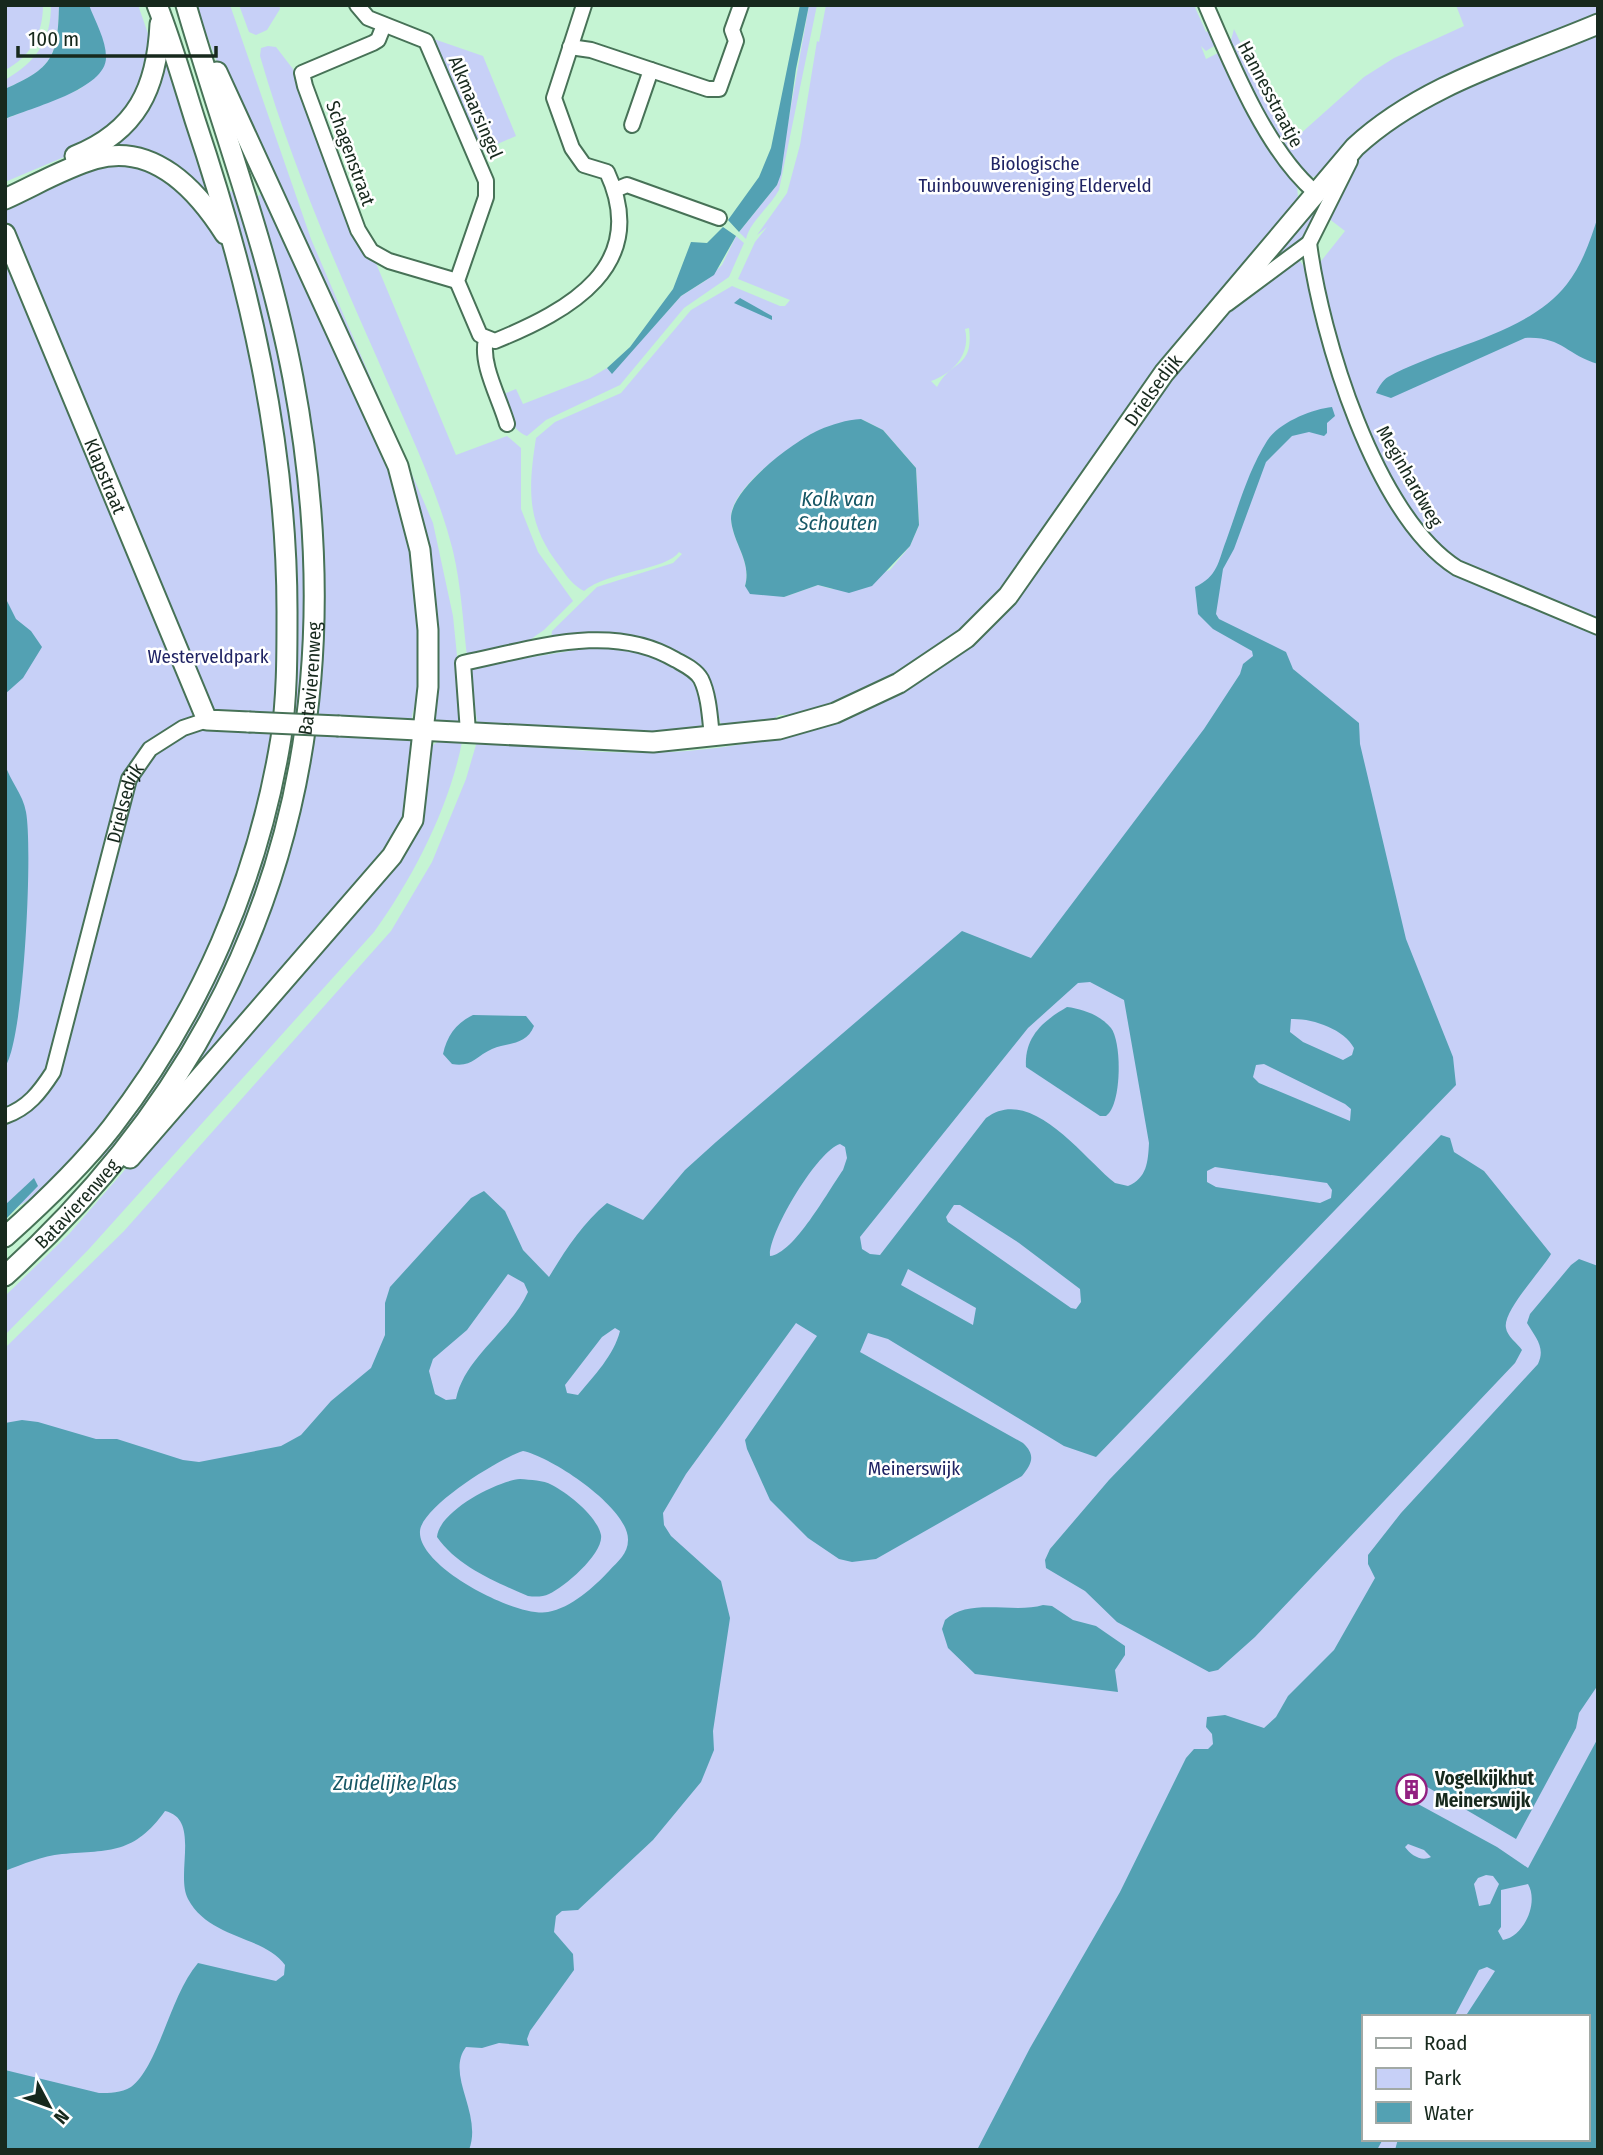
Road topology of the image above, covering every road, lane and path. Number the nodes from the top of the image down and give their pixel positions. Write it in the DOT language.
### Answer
graph roads {
  1 [pos="186,5"];
  2 [pos="357,5"];
  3 [pos="584,5"];
  4 [pos="741,5"];
  5 [pos="1206,5"];
  6 [pos="159,9"];
  7 [pos="1598,24"];
  8 [pos="384,25"];
  9 [pos="197,44"];
  10 [pos="570,47"];
  11 [pos="651,70"];
  12 [pos="632,125"];
  13 [pos="1355,147"];
  14 [pos="5,184"];
  15 [pos="615,190"];
  16 [pos="1315,192"];
  17 [pos="5,199"];
  18 [pos="719,218"];
  19 [pos="5,234"];
  20 [pos="1309,243"];
  21 [pos="236,250"];
  22 [pos="457,281"];
  23 [pos="1218,308"];
  24 [pos="486,340"];
  25 [pos="507,424"];
  26 [pos="1598,627"];
  27 [pos="207,720"];
  28 [pos="424,731"];
  29 [pos="468,732"];
  30 [pos="712,737"];
  31 [pos="5,1116"];
  32 [pos="88,1191"];
  33 [pos="5,1237"];
  34 [pos="5,1276"];
  1 -- 9 [label="main road, Batavierenweg"];
  2 -- 8 [label="street, Alkmaarsingel"];
  3 -- 10 [label="street"];
  4 -- 11 [label="street"];
  5 -- 16 [label="street, Hannesstraatje"];
  6 -- 14 [label="main road"];
  6 -- 21 [label="main road, Batavierenweg"];
  7 -- 13 [label="main road, Drielsedijk"];
  8 -- 22 [label="street, Alkmaarsingel"];
  8 -- 22 [label="street, Schagenstraat"];
  9 -- 28 [label="main road"];
  9 -- 32 [label="main road, Batavierenweg"];
  10 -- 11 [label="street"];
  10 -- 15 [label="street"];
  11 -- 12 [label="street"];
  13 -- 16 [label="main road, Drielsedijk"];
  13 -- 20 [label="street"];
  15 -- 18 [label="street"];
  15 -- 24 [label="street"];
  16 -- 23 [label="main road, Drielsedijk"];
  17 -- 21 [label="main road"];
  19 -- 27 [label="main road, Klapstraat"];
  20 -- 23 [label="street"];
  20 -- 26 [label="street, Meginhardweg"];
  21 -- 33 [label="main road, Batavierenweg"];
  22 -- 24 [label="street"];
  23 -- 30 [label="main road, Drielsedijk"];
  24 -- 25 [label="street"];
  27 -- 28 [label="main road, Drielsedijk, bridge"];
  27 -- 31 [label="street, Drielsedijk"];
  28 -- 29 [label="main road, Drielsedijk"];
  28 -- 32 [label="main road"];
  29 -- 30 [label="main road, Drielsedijk"];
  29 -- 30 [label="street"];
  32 -- 34 [label="main road, Batavierenweg"];
}
